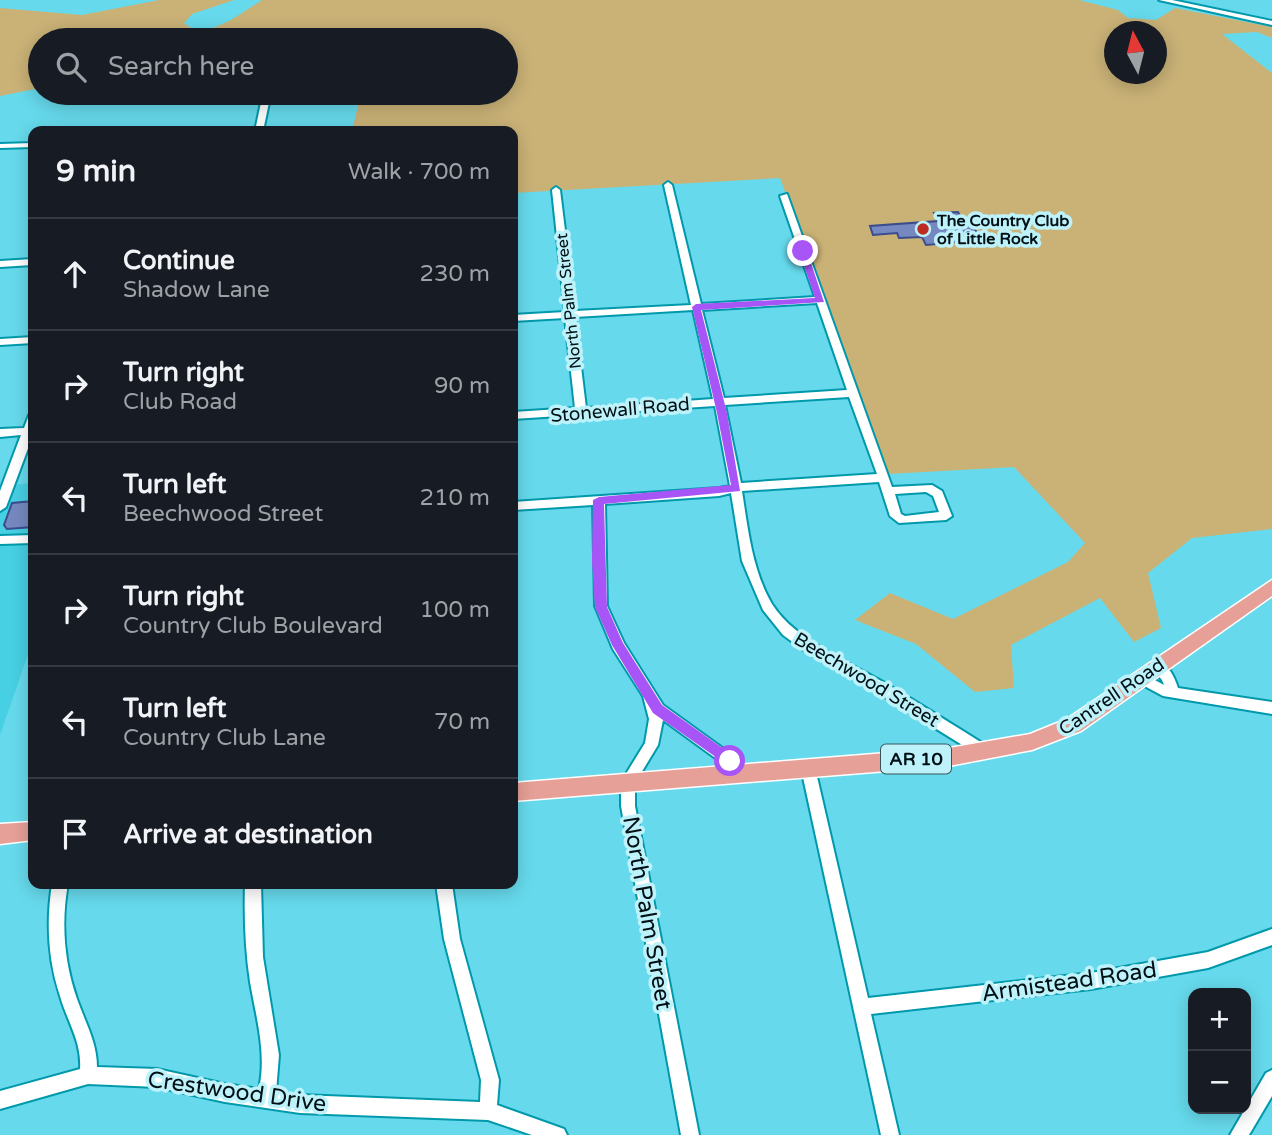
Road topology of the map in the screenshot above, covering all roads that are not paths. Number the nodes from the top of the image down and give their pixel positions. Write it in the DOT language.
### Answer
graph roads {
  1 [pos="1162,0"];
  2 [pos="1272,23"];
  3 [pos="264,105"];
  4 [pos="260,126"];
  5 [pos="28,145"];
  6 [pos="0,146"];
  7 [pos="668,185"];
  8 [pos="556,190"];
  9 [pos="784,196"];
  10 [pos="28,262"];
  11 [pos="0,264"];
  12 [pos="821,300"];
  13 [pos="696,307"];
  14 [pos="570,314"];
  15 [pos="518,318"];
  16 [pos="28,340"];
  17 [pos="0,342"];
  18 [pos="853,393"];
  19 [pos="719,401"];
  20 [pos="580,412"];
  21 [pos="518,416"];
  22 [pos="28,431"];
  23 [pos="0,433"];
  24 [pos="28,438"];
  25 [pos="884,478"];
  26 [pos="737,488"];
  27 [pos="888,491"];
  28 [pos="599,500"];
  29 [pos="518,506"];
  30 [pos="0,507"];
  31 [pos="28,539"];
  32 [pos="0,540"];
  33 [pos="1272,587"];
  34 [pos="1149,672"];
  35 [pos="1173,693"];
  36 [pos="649,696"];
  37 [pos="1272,708"];
  38 [pos="985,752"];
  39 [pos="808,768"];
  40 [pos="740,773"];
  41 [pos="628,782"];
  42 [pos="518,792"];
  43 [pos="28,831"];
  44 [pos="0,834"];
  45 [pos="59,889"];
  46 [pos="253,889"];
  47 [pos="445,889"];
  48 [pos="1272,937"];
  49 [pos="863,1007"];
  50 [pos="88,1075"];
  51 [pos="1272,1079"];
  52 [pos="266,1099"];
  53 [pos="0,1100"];
  54 [pos="488,1111"];
  55 [pos="558,1135"];
  56 [pos="690,1135"];
  57 [pos="890,1135"];
  58 [pos="1239,1135"];
  1 -- 2 [label="street"];
  3 -- 4 [label="street"];
  5 -- 6 [label="street"];
  7 -- 13 [label="street, Beechwood Street"];
  8 -- 14 [label="street, North Palm Street"];
  9 -- 12 [label="street"];
  10 -- 11 [label="street"];
  12 -- 13 [label="street"];
  12 -- 18 [label="street"];
  13 -- 14 [label="street"];
  13 -- 19 [label="street, Beechwood Street"];
  14 -- 15 [label="street"];
  14 -- 20 [label="street, North Palm Street"];
  16 -- 17 [label="street"];
  18 -- 19 [label="street, Stonewall Road"];
  18 -- 25 [label="street"];
  19 -- 20 [label="street, Stonewall Road"];
  19 -- 26 [label="street, Beechwood Street"];
  20 -- 21 [label="street, Stonewall Road"];
  22 -- 23 [label="street"];
  24 -- 30 [label="street"];
  25 -- 26 [label="street"];
  25 -- 27 [label="street"];
  26 -- 28 [label="street"];
  26 -- 38 [label="street, Beechwood Street"];
  27 -- 27 [label="street"];
  28 -- 29 [label="street"];
  28 -- 36 [label="street"];
  31 -- 32 [label="street"];
  33 -- 34 [label="main road, Cantrell Road / AR 10"];
  34 -- 35 [label="street"];
  34 -- 35 [label="street"];
  34 -- 38 [label="main road, Cantrell Road / AR 10"];
  35 -- 37 [label="street"];
  36 -- 40 [label="street"];
  36 -- 41 [label="street"];
  38 -- 39 [label="main road, Cantrell Road / AR 10"];
  39 -- 40 [label="main road, Cantrell Road / AR 10"];
  39 -- 49 [label="street"];
  40 -- 41 [label="main road, Cantrell Road / AR 10"];
  41 -- 42 [label="main road, Cantrell Road / AR 10"];
  41 -- 56 [label="street, North Palm Street"];
  43 -- 44 [label="main road"];
  45 -- 50 [label="street"];
  46 -- 52 [label="street"];
  47 -- 54 [label="street"];
  48 -- 49 [label="street, Armistead Road"];
  49 -- 57 [label="street"];
  50 -- 52 [label="street, Crestwood Drive"];
  50 -- 53 [label="street, Crestwood Drive"];
  51 -- 58 [label="street"];
  52 -- 54 [label="street, Crestwood Drive"];
  54 -- 55 [label="street, Crestwood Drive"];
}
